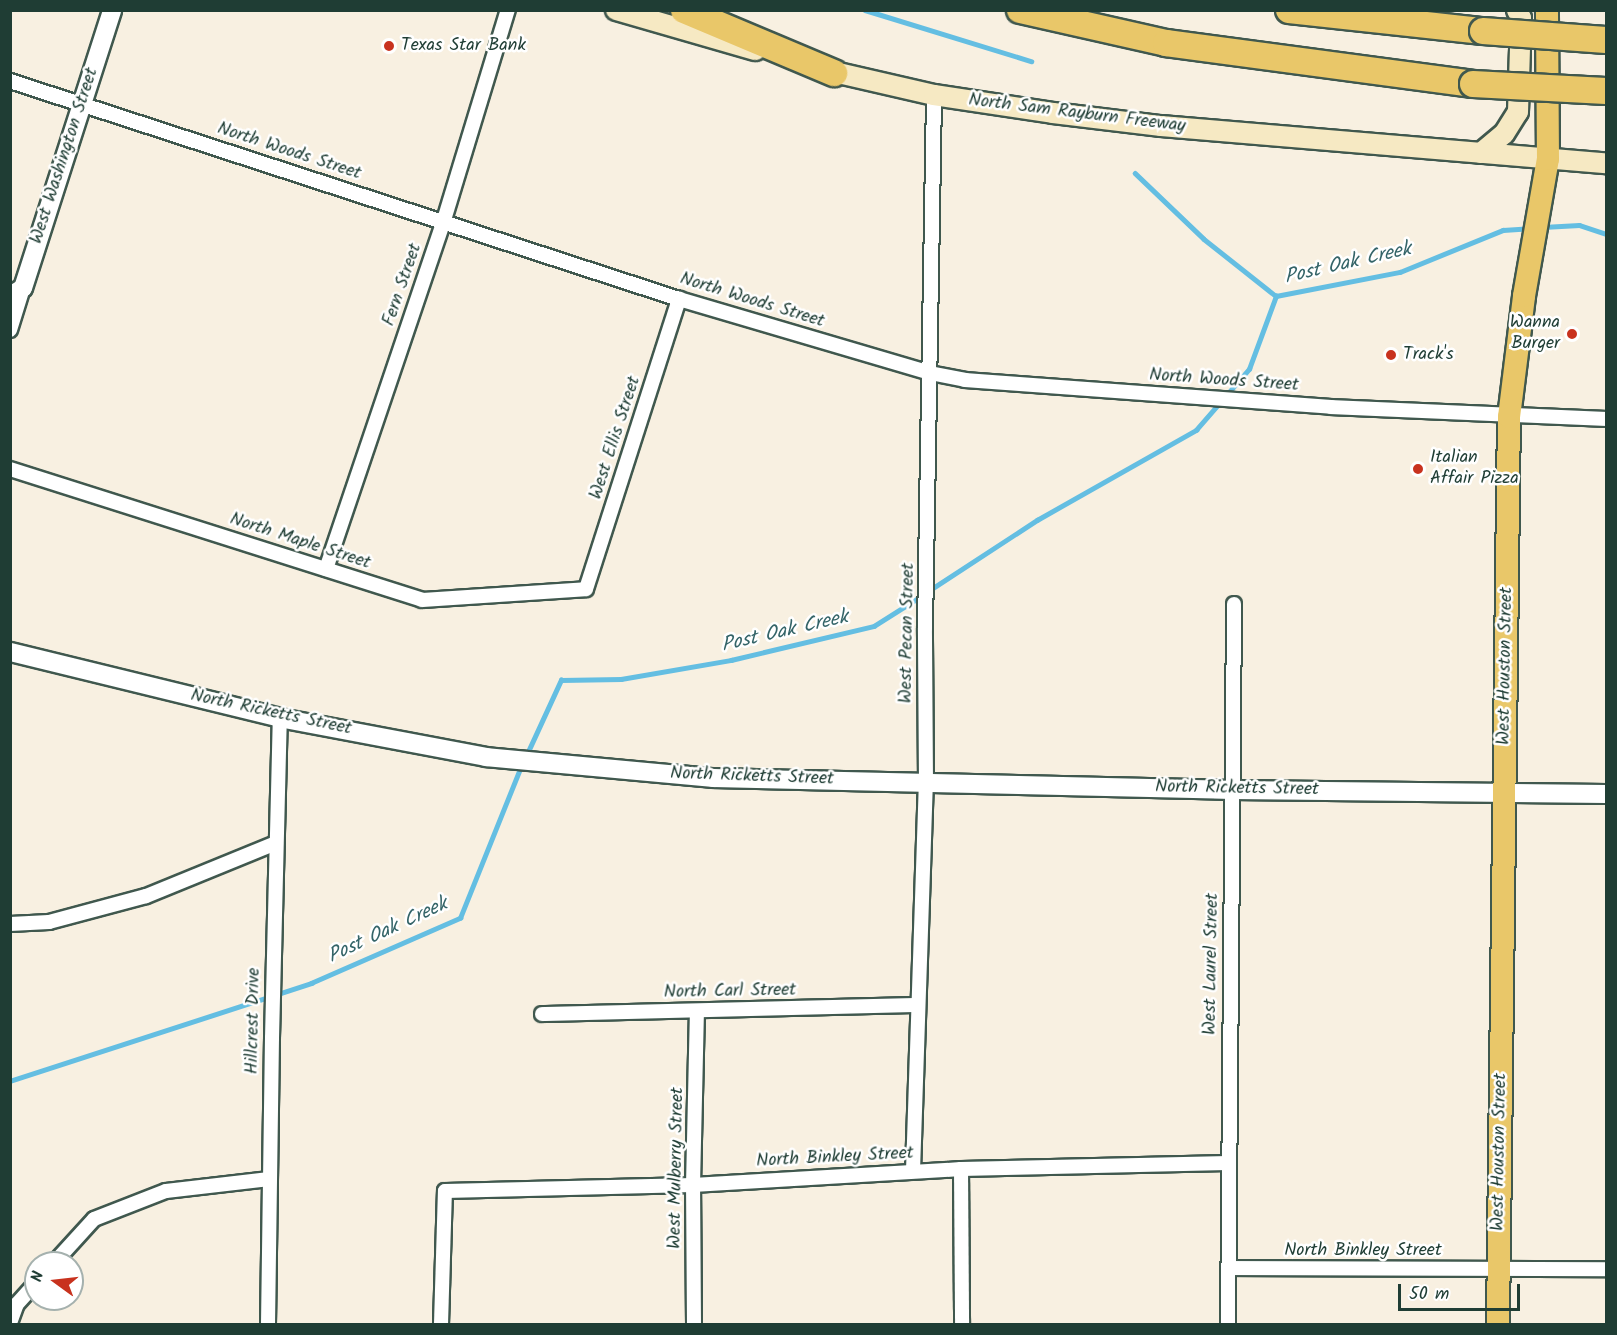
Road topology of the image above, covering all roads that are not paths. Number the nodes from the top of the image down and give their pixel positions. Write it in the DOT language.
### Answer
graph roads {
  1 [pos="112,10"];
  2 [pos="508,10"];
  3 [pos="616,10"];
  4 [pos="684,10"];
  5 [pos="1020,10"];
  6 [pos="1289,10"];
  7 [pos="1517,10"];
  8 [pos="1547,10"];
  9 [pos="1606,40"];
  10 [pos="834,73"];
  11 [pos="10,81"];
  12 [pos="1606,91"];
  13 [pos="934,95"];
  14 [pos="81,104"];
  15 [pos="1481,153"];
  16 [pos="1548,159"];
  17 [pos="1606,163"];
  18 [pos="444,220"];
  19 [pos="16,292"];
  20 [pos="679,298"];
  21 [pos="10,330"];
  22 [pos="930,373"];
  23 [pos="1509,417"];
  24 [pos="1606,419"];
  25 [pos="10,469"];
  26 [pos="326,569"];
  27 [pos="586,589"];
  28 [pos="1234,604"];
  29 [pos="10,652"];
  30 [pos="280,718"];
  31 [pos="926,782"];
  32 [pos="1232,789"];
  33 [pos="1505,792"];
  34 [pos="1606,794"];
  35 [pos="276,843"];
  36 [pos="10,924"];
  37 [pos="918,1005"];
  38 [pos="697,1011"];
  39 [pos="542,1014"];
  40 [pos="1228,1163"];
  41 [pos="961,1169"];
  42 [pos="913,1172"];
  43 [pos="269,1179"];
  44 [pos="693,1185"];
  45 [pos="65,1251"];
  46 [pos="1229,1268"];
  47 [pos="1606,1269"];
  48 [pos="1498,1270"];
  49 [pos="24,1296"];
  50 [pos="10,1323"];
  51 [pos="268,1324"];
  52 [pos="441,1324"];
  53 [pos="694,1324"];
  54 [pos="962,1324"];
  55 [pos="1228,1324"];
  56 [pos="1498,1324"];
  1 -- 14 [label="street, West Washington Street"];
  2 -- 18 [label="street, Fern Street"];
  3 -- 10 [label="main road, North Sam Rayburn Freeway"];
  4 -- 10 [label="highway"];
  5 -- 12 [label="highway, bridge"];
  6 -- 9 [label="highway, bridge"];
  7 -- 15 [label="main road"];
  8 -- 16 [label="main road, West Houston Street"];
  10 -- 13 [label="main road, North Sam Rayburn Freeway"];
  11 -- 14 [label="street, North Woods Street"];
  13 -- 15 [label="main road, North Sam Rayburn Freeway"];
  13 -- 22 [label="street, West Pecan Street"];
  14 -- 18 [label="street, North Woods Street"];
  14 -- 19 [label="street, West Washington Street"];
  15 -- 16 [label="main road, North Sam Rayburn Freeway"];
  16 -- 17 [label="main road, North Sam Rayburn Freeway"];
  16 -- 23 [label="main road, West Houston Street"];
  18 -- 20 [label="street, North Woods Street"];
  18 -- 26 [label="street, Fern Street"];
  19 -- 21 [label="street"];
  20 -- 22 [label="street, North Woods Street"];
  20 -- 27 [label="street, West Ellis Street"];
  22 -- 23 [label="street, North Woods Street"];
  22 -- 31 [label="street, West Pecan Street"];
  23 -- 24 [label="street, North Woods Street"];
  23 -- 33 [label="main road, West Houston Street"];
  25 -- 26 [label="street, North Maple Street"];
  26 -- 27 [label="street, North Maple Street"];
  28 -- 32 [label="street, West Laurel Street"];
  29 -- 30 [label="street, North Ricketts Street"];
  30 -- 31 [label="street, North Ricketts Street"];
  30 -- 35 [label="street, Hillcrest Drive"];
  31 -- 32 [label="street, North Ricketts Street"];
  31 -- 37 [label="street, West Pecan Street"];
  32 -- 33 [label="street, North Ricketts Street"];
  32 -- 40 [label="street, West Laurel Street"];
  33 -- 34 [label="street, North Ricketts Street"];
  33 -- 48 [label="main road, West Houston Street"];
  35 -- 36 [label="street"];
  35 -- 43 [label="street, Hillcrest Drive"];
  37 -- 38 [label="street, North Carl Street"];
  37 -- 42 [label="street, West Pecan Street"];
  38 -- 39 [label="street, North Carl Street"];
  38 -- 44 [label="street, West Mulberry Street"];
  40 -- 41 [label="street, North Binkley Street"];
  40 -- 46 [label="street, West Laurel Street"];
  41 -- 42 [label="street, North Binkley Street"];
  41 -- 54 [label="street"];
  42 -- 44 [label="street, North Binkley Street"];
  43 -- 45 [label="street"];
  43 -- 51 [label="street, Hillcrest Drive"];
  44 -- 52 [label="street, North Binkley Street"];
  44 -- 53 [label="street, West Mulberry Street"];
  46 -- 48 [label="street, North Binkley Street"];
  46 -- 55 [label="street, West Laurel Street"];
  47 -- 48 [label="street, North Binkley Street"];
  48 -- 56 [label="main road, West Houston Street"];
  49 -- 50 [label="street"];
}
